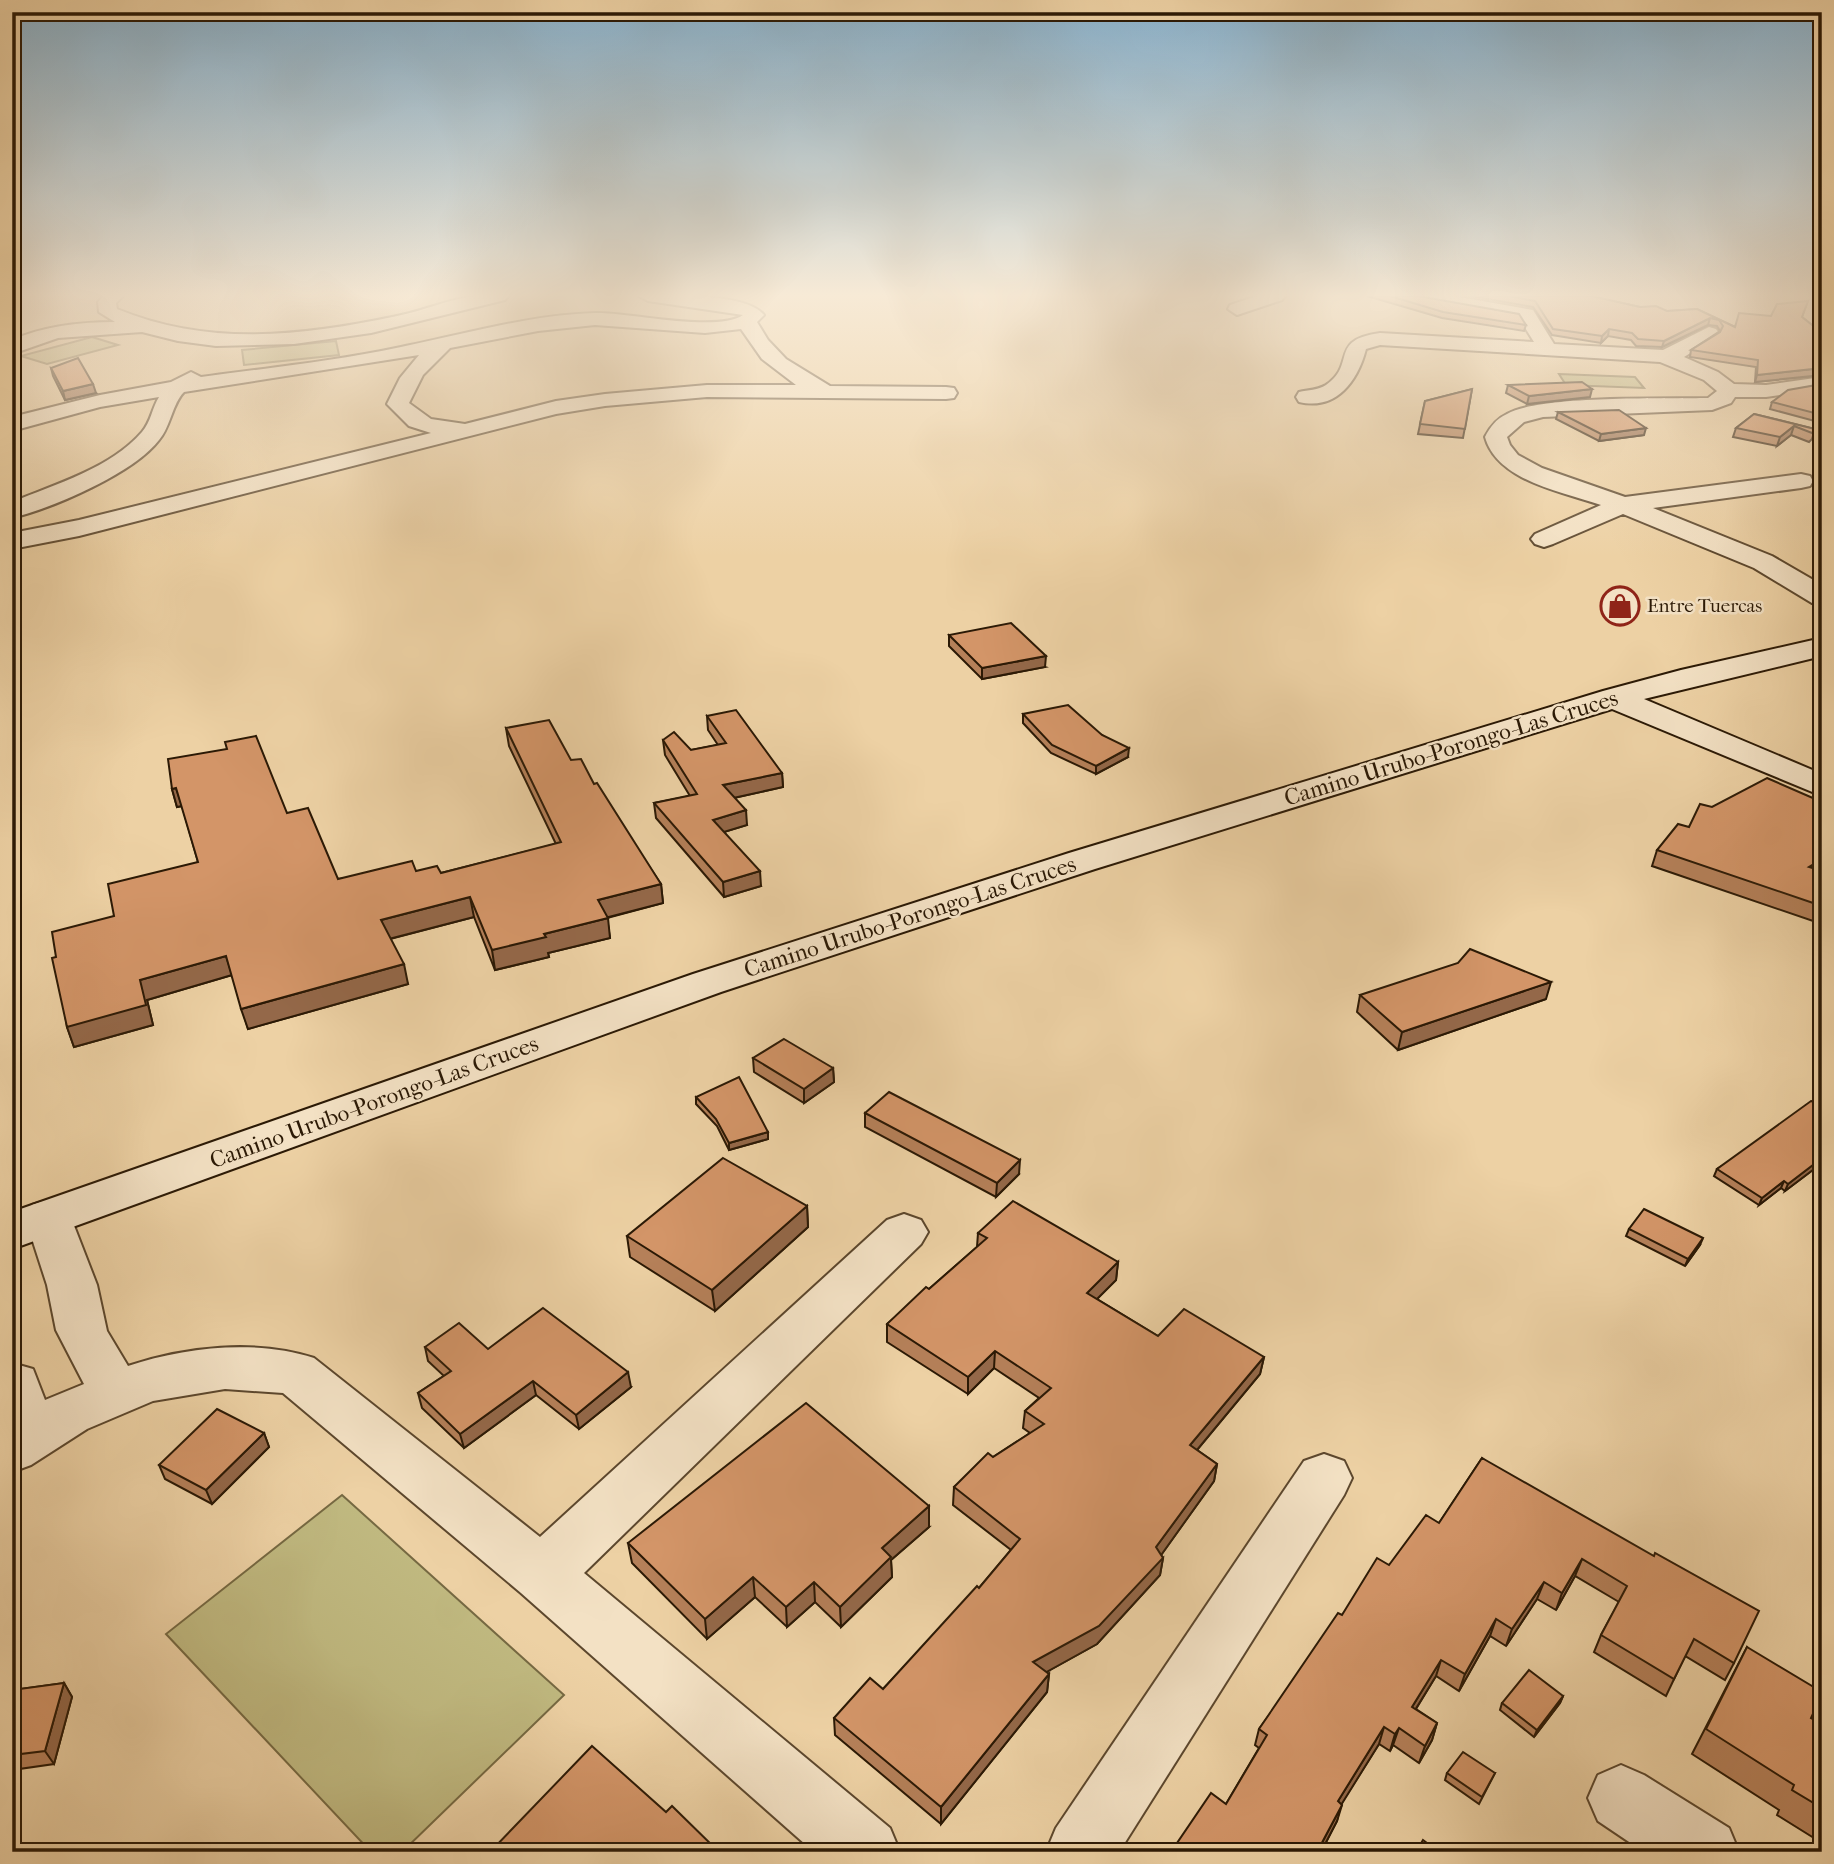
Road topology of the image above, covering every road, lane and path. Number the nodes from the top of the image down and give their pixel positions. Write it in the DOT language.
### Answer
graph roads {
  1 [pos="182,383"];
  2 [pos="207,383"];
  3 [pos="405,383"];
  4 [pos="807,383"];
  5 [pos="1341,383"];
  6 [pos="1715,383"];
  7 [pos="1822,383"];
  8 [pos="173,388"];
  9 [pos="824,391"];
  10 [pos="946,393"];
  11 [pos="1307,397"];
  12 [pos="1720,397"];
  13 [pos="1737,412"];
  14 [pos="12,424"];
  15 [pos="476,427"];
  16 [pos="1801,481"];
  17 [pos="1623,505"];
  18 [pos="12,511"];
  19 [pos="1544,539"];
  20 [pos="12,541"];
  21 [pos="1822,597"];
  22 [pos="1822,647"];
  23 [pos="1614,698"];
  24 [pos="1822,786"];
  25 [pos="31,1224"];
  26 [pos="904,1232"];
  27 [pos="14,1384"];
  28 [pos="116,1394"];
  29 [pos="21,1443"];
  30 [pos="1324,1478"];
  31 [pos="542,1574"];
  32 [pos="1620,1798"];
  33 [pos="866,1852"];
  34 [pos="1080,1852"];
  35 [pos="1705,1852"];
  1 -- 8 [label="street"];
  2 -- 8 [label="street"];
  3 -- 15 [label="street"];
  4 -- 9 [label="street"];
  5 -- 11 [label="street"];
  6 -- 12 [label="street"];
  7 -- 12 [label="street"];
  8 -- 14 [label="street"];
  8 -- 18 [label="street"];
  9 -- 10 [label="street"];
  9 -- 15 [label="street"];
  12 -- 13 [label="street"];
  12 -- 17 [label="street"];
  15 -- 20 [label="street"];
  16 -- 17 [label="street"];
  17 -- 19 [label="street"];
  17 -- 21 [label="street"];
  22 -- 23 [label="street, Camino Urubo-Porongo-Las Cruces"];
  23 -- 24 [label="street"];
  23 -- 25 [label="street, Camino Urubo-Porongo-Las Cruces"];
  25 -- 28 [label="street"];
  26 -- 31 [label="street"];
  27 -- 29 [label="street"];
  28 -- 29 [label="street"];
  28 -- 31 [label="street"];
  30 -- 34 [label="street"];
  31 -- 33 [label="street"];
  32 -- 35 [label="street"];
}
